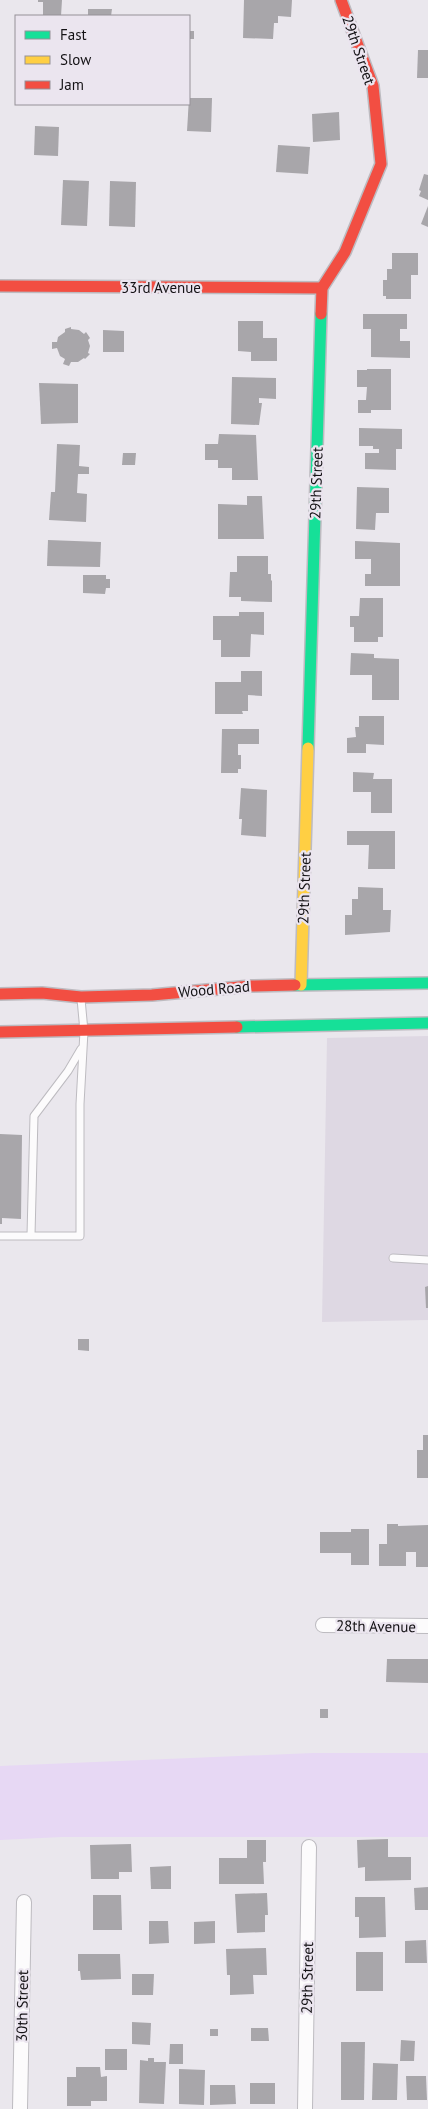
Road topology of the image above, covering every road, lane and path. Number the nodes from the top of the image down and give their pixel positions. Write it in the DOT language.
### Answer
graph roads {
  1 [pos="341,0"];
  2 [pos="0,286"];
  3 [pos="322,288"];
  4 [pos="428,983"];
  5 [pos="301,985"];
  6 [pos="0,994"];
  7 [pos="81,997"];
  8 [pos="428,1023"];
  9 [pos="84,1031"];
  10 [pos="0,1032"];
  11 [pos="82,1047"];
  12 [pos="0,1236"];
  13 [pos="31,1236"];
  14 [pos="393,1258"];
  15 [pos="428,1260"];
  16 [pos="323,1625"];
  17 [pos="428,1626"];
  18 [pos="309,1847"];
  19 [pos="24,1902"];
  20 [pos="20,2109"];
  21 [pos="305,2109"];
  1 -- 3 [label="street, 29th Street"];
  2 -- 3 [label="street, 33rd Avenue"];
  3 -- 5 [label="street, 29th Street"];
  4 -- 5 [label="street, Wood Road"];
  5 -- 7 [label="street, Wood Road"];
  6 -- 7 [label="street, Wood Road"];
  7 -- 9 [label="lane"];
  8 -- 9 [label="street"];
  9 -- 10 [label="street"];
  9 -- 11 [label="lane"];
  11 -- 13 [label="lane"];
  11 -- 13 [label="lane"];
  12 -- 13 [label="lane"];
  14 -- 15 [label="lane"];
  16 -- 17 [label="street, 28th Avenue"];
  18 -- 21 [label="street, 29th Street"];
  19 -- 20 [label="street, 30th Street"];
}
